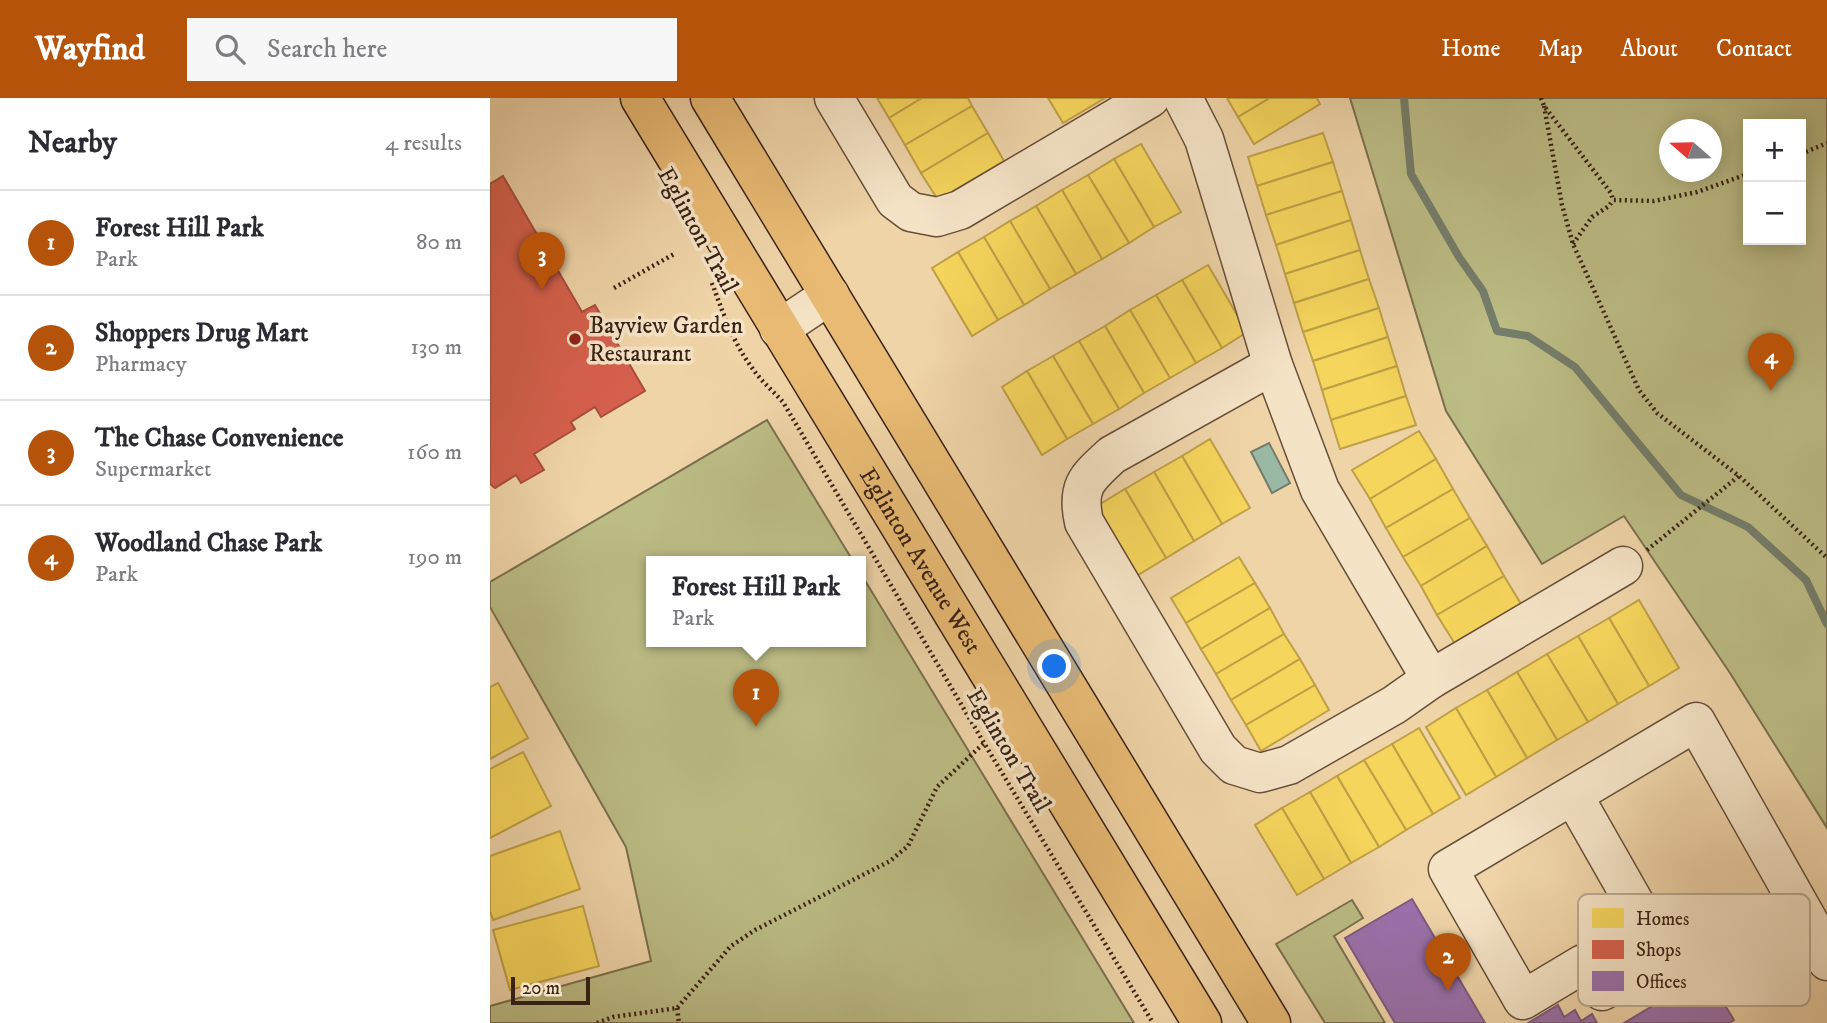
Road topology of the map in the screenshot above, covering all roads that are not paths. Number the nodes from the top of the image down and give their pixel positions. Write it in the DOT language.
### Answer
graph roads {
  1 [pos="640,98"];
  2 [pos="710,98"];
  3 [pos="834,98"];
  4 [pos="1150,98"];
  5 [pos="1183,98"];
  6 [pos="830,295"];
  7 [pos="779,329"];
  8 [pos="1273,365"];
  9 [pos="1623,566"];
  10 [pos="1431,679"];
  11 [pos="1573,795"];
  12 [pos="1629,894"];
  13 [pos="1793,894"];
  14 [pos="1810,924"];
  15 [pos="1827,961"];
  16 [pos="1578,967"];
  17 [pos="1202,1023"];
  18 [pos="1270,1023"];
  1 -- 7 [label="main road, Eglinton Avenue West"];
  2 -- 6 [label="main road"];
  3 -- 4 [label="lane"];
  5 -- 8 [label="lane"];
  6 -- 7 [label="lane"];
  6 -- 18 [label="main road"];
  7 -- 17 [label="main road, Eglinton Avenue West"];
  8 -- 10 [label="lane"];
  8 -- 10 [label="lane"];
  9 -- 10 [label="lane"];
  11 -- 12 [label="lane"];
  11 -- 13 [label="lane"];
  11 -- 16 [label="lane"];
  14 -- 15 [label="lane"];
}
